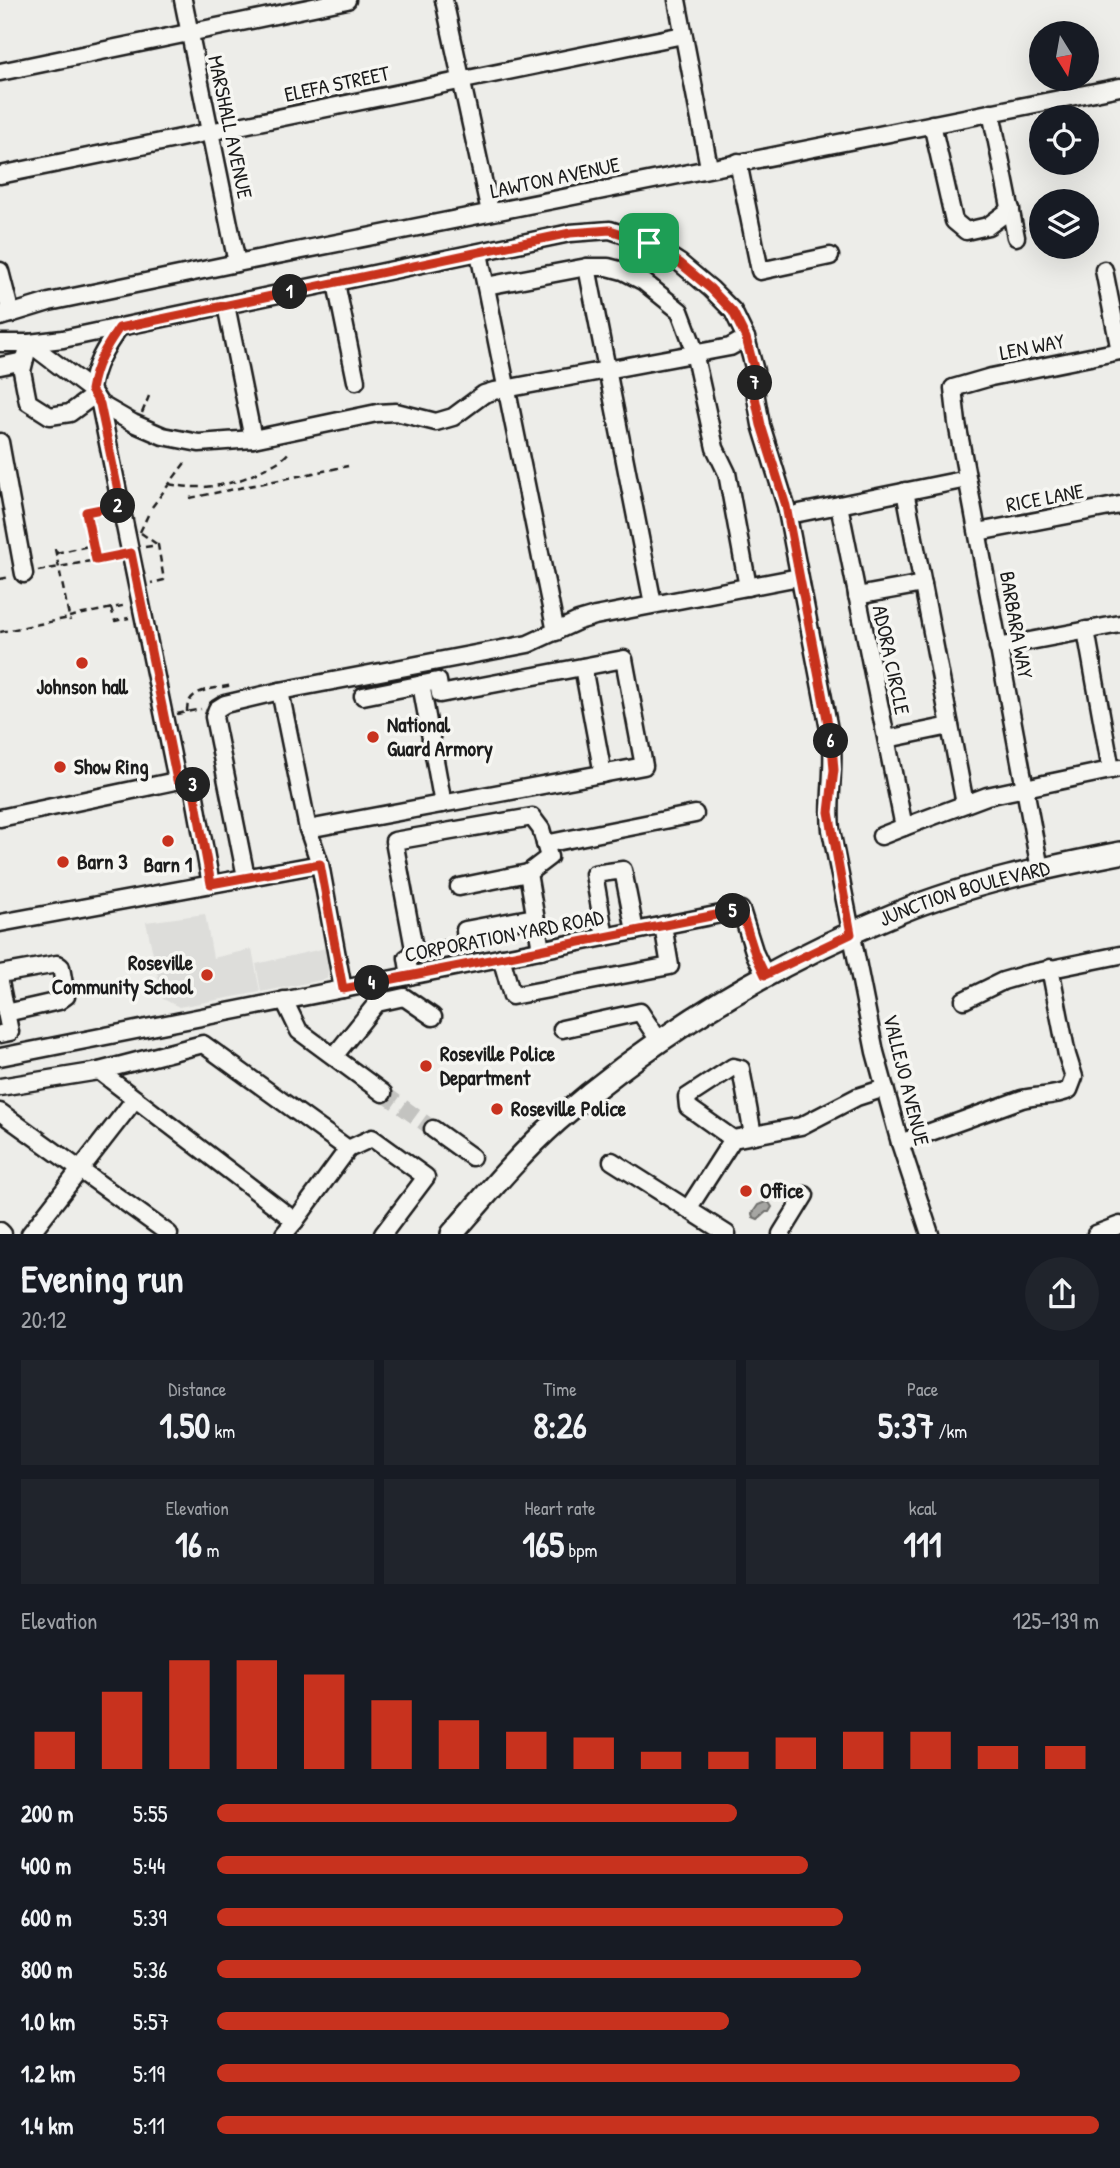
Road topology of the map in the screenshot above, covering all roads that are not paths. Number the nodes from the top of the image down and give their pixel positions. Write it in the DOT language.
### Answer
graph roads {
  1 [pos="183,0"];
  2 [pos="347,0"];
  3 [pos="444,0"];
  4 [pos="677,0"];
  5 [pos="189,33"];
  6 [pos="683,35"];
  7 [pos="0,72"];
  8 [pos="461,80"];
  9 [pos="1120,87"];
  10 [pos="991,112"];
  11 [pos="932,124"];
  12 [pos="209,132"];
  13 [pos="738,162"];
  14 [pos="709,167"];
  15 [pos="0,175"];
  16 [pos="1011,209"];
  17 [pos="490,212"];
  18 [pos="1017,237"];
  19 [pos="479,253"];
  20 [pos="830,256"];
  21 [pos="237,263"];
  22 [pos="587,267"];
  23 [pos="1104,270"];
  24 [pos="0,271"];
  25 [pos="336,283"];
  26 [pos="486,286"];
  27 [pos="226,305"];
  28 [pos="5,316"];
  29 [pos="119,328"];
  30 [pos="746,338"];
  31 [pos="0,343"];
  32 [pos="29,343"];
  33 [pos="1120,351"];
  34 [pos="694,354"];
  35 [pos="24,361"];
  36 [pos="0,366"];
  37 [pos="607,370"];
  38 [pos="356,381"];
  39 [pos="953,388"];
  40 [pos="508,390"];
  41 [pos="94,397"];
  42 [pos="253,439"];
  43 [pos="0,442"];
  44 [pos="967,479"];
  45 [pos="905,491"];
  46 [pos="839,505"];
  47 [pos="1120,505"];
  48 [pos="799,513"];
  49 [pos="978,532"];
  50 [pos="24,574"];
  51 [pos="799,574"];
  52 [pos="923,584"];
  53 [pos="748,587"];
  54 [pos="857,596"];
  55 [pos="653,604"];
  56 [pos="1120,624"];
  57 [pos="1086,630"];
  58 [pos="556,632"];
  59 [pos="998,647"];
  60 [pos="583,667"];
  61 [pos="421,684"];
  62 [pos="280,691"];
  63 [pos="363,696"];
  64 [pos="950,726"];
  65 [pos="887,739"];
  66 [pos="1116,769"];
  67 [pos="603,774"];
  68 [pos="177,780"];
  69 [pos="1025,789"];
  70 [pos="443,804"];
  71 [pos="965,804"];
  72 [pos="695,814"];
  73 [pos="0,818"];
  74 [pos="904,827"];
  75 [pos="308,828"];
  76 [pos="881,835"];
  77 [pos="545,844"];
  78 [pos="1120,853"];
  79 [pos="320,864"];
  80 [pos="1040,869"];
  81 [pos="528,873"];
  82 [pos="246,877"];
  83 [pos="211,884"];
  84 [pos="459,887"];
  85 [pos="631,914"];
  86 [pos="535,917"];
  87 [pos="602,919"];
  88 [pos="0,923"];
  89 [pos="663,925"];
  90 [pos="635,931"];
  91 [pos="851,934"];
  92 [pos="605,937"];
  93 [pos="541,950"];
  94 [pos="415,954"];
  95 [pos="1120,955"];
  96 [pos="501,957"];
  97 [pos="1049,968"];
  98 [pos="0,974"];
  99 [pos="410,975"];
  100 [pos="765,975"];
  101 [pos="0,982"];
  102 [pos="343,989"];
  103 [pos="284,1000"];
  104 [pos="964,1000"];
  105 [pos="6,1013"];
  106 [pos="433,1017"];
  107 [pos="562,1029"];
  108 [pos="5,1033"];
  109 [pos="660,1042"];
  110 [pos="335,1055"];
  111 [pos="8,1056"];
  112 [pos="99,1071"];
  113 [pos="0,1087"];
  114 [pos="885,1088"];
  115 [pos="383,1093"];
  116 [pos="135,1099"];
  117 [pos="0,1112"];
  118 [pos="433,1129"];
  119 [pos="753,1135"];
  120 [pos="733,1139"];
  121 [pos="900,1143"];
  122 [pos="348,1149"];
  123 [pos="472,1157"];
  124 [pos="612,1161"];
  125 [pos="81,1170"];
  126 [pos="804,1195"];
  127 [pos="688,1209"];
  128 [pos="1120,1226"];
  129 [pos="290,1227"];
  130 [pos="30,1234"];
  131 [pos="169,1234"];
  132 [pos="383,1234"];
  133 [pos="452,1234"];
  134 [pos="727,1234"];
  135 [pos="781,1234"];
  136 [pos="930,1234"];
  137 [pos="1096,1234"];
  1 -- 5 [label="street, MARSHALL AVENUE"];
  2 -- 5 [label="street"];
  3 -- 8 [label="street"];
  4 -- 6 [label="street"];
  5 -- 7 [label="street"];
  5 -- 12 [label="street, MARSHALL AVENUE"];
  6 -- 8 [label="street, ELEFA STREET"];
  6 -- 14 [label="street"];
  8 -- 12 [label="street, ELEFA STREET"];
  8 -- 17 [label="street"];
  9 -- 10 [label="street, LAWTON AVENUE"];
  10 -- 11 [label="street, LAWTON AVENUE"];
  10 -- 16 [label="street"];
  11 -- 13 [label="street, LAWTON AVENUE"];
  11 -- 16 [label="street"];
  12 -- 15 [label="street, ELEFA STREET"];
  12 -- 21 [label="street, MARSHALL AVENUE"];
  13 -- 14 [label="street, LAWTON AVENUE"];
  13 -- 20 [label="street"];
  14 -- 17 [label="street, LAWTON AVENUE"];
  16 -- 18 [label="street"];
  17 -- 21 [label="street, LAWTON AVENUE"];
  19 -- 25 [label="street, VALLEJO AVENUE"];
  19 -- 26 [label="street"];
  19 -- 30 [label="street, VALLEJO AVENUE"];
  21 -- 28 [label="street, LAWTON AVENUE"];
  22 -- 26 [label="street"];
  22 -- 34 [label="street"];
  22 -- 37 [label="street"];
  23 -- 33 [label="street"];
  24 -- 28 [label="street"];
  25 -- 27 [label="street, VALLEJO AVENUE"];
  25 -- 38 [label="street"];
  26 -- 40 [label="street"];
  27 -- 29 [label="street, VALLEJO AVENUE"];
  27 -- 42 [label="street"];
  29 -- 32 [label="street, VALLEJO AVENUE"];
  29 -- 41 [label="street"];
  30 -- 34 [label="street"];
  30 -- 51 [label="street, VALLEJO AVENUE"];
  31 -- 32 [label="street, VALLEJO AVENUE"];
  32 -- 35 [label="street"];
  32 -- 41 [label="street"];
  33 -- 39 [label="street, LEN WAY"];
  34 -- 37 [label="street"];
  34 -- 53 [label="street"];
  35 -- 36 [label="street"];
  35 -- 41 [label="street"];
  37 -- 40 [label="street"];
  37 -- 55 [label="street"];
  39 -- 44 [label="street, BARBARA WAY"];
  40 -- 42 [label="street"];
  40 -- 58 [label="street"];
  41 -- 42 [label="street"];
  41 -- 68 [label="street"];
  43 -- 50 [label="street"];
  44 -- 45 [label="street"];
  44 -- 49 [label="street, BARBARA WAY"];
  45 -- 46 [label="street"];
  45 -- 52 [label="street"];
  46 -- 48 [label="street"];
  46 -- 54 [label="street, ADORA CIRCLE"];
  47 -- 49 [label="street, RICE LANE"];
  49 -- 59 [label="street, BARBARA WAY"];
  51 -- 53 [label="street"];
  51 -- 91 [label="street, VALLEJO AVENUE"];
  52 -- 54 [label="street"];
  52 -- 64 [label="street"];
  53 -- 55 [label="street"];
  54 -- 65 [label="street, ADORA CIRCLE"];
  55 -- 58 [label="street"];
  56 -- 57 [label="street"];
  57 -- 59 [label="street"];
  57 -- 66 [label="street"];
  58 -- 62 [label="street"];
  59 -- 69 [label="street, BARBARA WAY"];
  60 -- 61 [label="street"];
  60 -- 67 [label="street"];
  60 -- 67 [label="street"];
  61 -- 63 [label="street"];
  61 -- 70 [label="street"];
  62 -- 75 [label="street"];
  62 -- 82 [label="street"];
  64 -- 65 [label="street"];
  64 -- 71 [label="street"];
  65 -- 74 [label="street, ADORA CIRCLE"];
  66 -- 69 [label="street"];
  67 -- 70 [label="street"];
  68 -- 73 [label="street"];
  68 -- 83 [label="street"];
  69 -- 71 [label="street"];
  69 -- 80 [label="street, BARBARA WAY"];
  70 -- 75 [label="street"];
  71 -- 74 [label="street"];
  72 -- 77 [label="street"];
  74 -- 76 [label="street"];
  75 -- 79 [label="street"];
  77 -- 81 [label="street"];
  77 -- 94 [label="street"];
  78 -- 80 [label="main road, JUNCTION BOULEVARD"];
  79 -- 82 [label="street"];
  79 -- 102 [label="street"];
  80 -- 91 [label="main road, JUNCTION BOULEVARD"];
  81 -- 84 [label="street"];
  81 -- 86 [label="street"];
  82 -- 83 [label="street"];
  83 -- 88 [label="street"];
  85 -- 87 [label="street"];
  85 -- 87 [label="street"];
  85 -- 90 [label="street"];
  86 -- 93 [label="street"];
  86 -- 94 [label="street"];
  87 -- 92 [label="street"];
  89 -- 90 [label="street, CORPORATION YARD ROAD"];
  89 -- 96 [label="street"];
  89 -- 100 [label="street, CORPORATION YARD ROAD"];
  90 -- 92 [label="street, CORPORATION YARD ROAD"];
  91 -- 100 [label="main road, JUNCTION BOULEVARD"];
  91 -- 114 [label="street, VALLEJO AVENUE"];
  92 -- 93 [label="street, CORPORATION YARD ROAD"];
  93 -- 96 [label="street, CORPORATION YARD ROAD"];
  94 -- 99 [label="street"];
  95 -- 97 [label="street"];
  96 -- 99 [label="street, CORPORATION YARD ROAD"];
  97 -- 104 [label="street"];
  97 -- 121 [label="street"];
  98 -- 105 [label="street"];
  99 -- 102 [label="street, CORPORATION YARD ROAD"];
  100 -- 109 [label="main road, JUNCTION BOULEVARD"];
  101 -- 105 [label="street"];
  102 -- 103 [label="street, CORPORATION YARD ROAD"];
  103 -- 110 [label="street"];
  103 -- 111 [label="street, CORPORATION YARD ROAD"];
  105 -- 108 [label="street"];
  106 -- 110 [label="street"];
  107 -- 109 [label="street"];
  108 -- 111 [label="street"];
  109 -- 133 [label="main road, JUNCTION BOULEVARD"];
  110 -- 115 [label="street"];
  112 -- 113 [label="street"];
  112 -- 116 [label="street"];
  112 -- 122 [label="street"];
  114 -- 119 [label="street"];
  114 -- 121 [label="street, VALLEJO AVENUE"];
  116 -- 125 [label="street"];
  116 -- 129 [label="street"];
  117 -- 125 [label="street"];
  118 -- 123 [label="street"];
  119 -- 120 [label="street"];
  119 -- 120 [label="street"];
  120 -- 127 [label="street"];
  121 -- 136 [label="street, VALLEJO AVENUE"];
  122 -- 129 [label="street"];
  122 -- 132 [label="street"];
  124 -- 127 [label="street"];
  125 -- 130 [label="street"];
  125 -- 131 [label="street"];
  126 -- 135 [label="street"];
  127 -- 134 [label="street"];
  128 -- 137 [label="street"];
}
